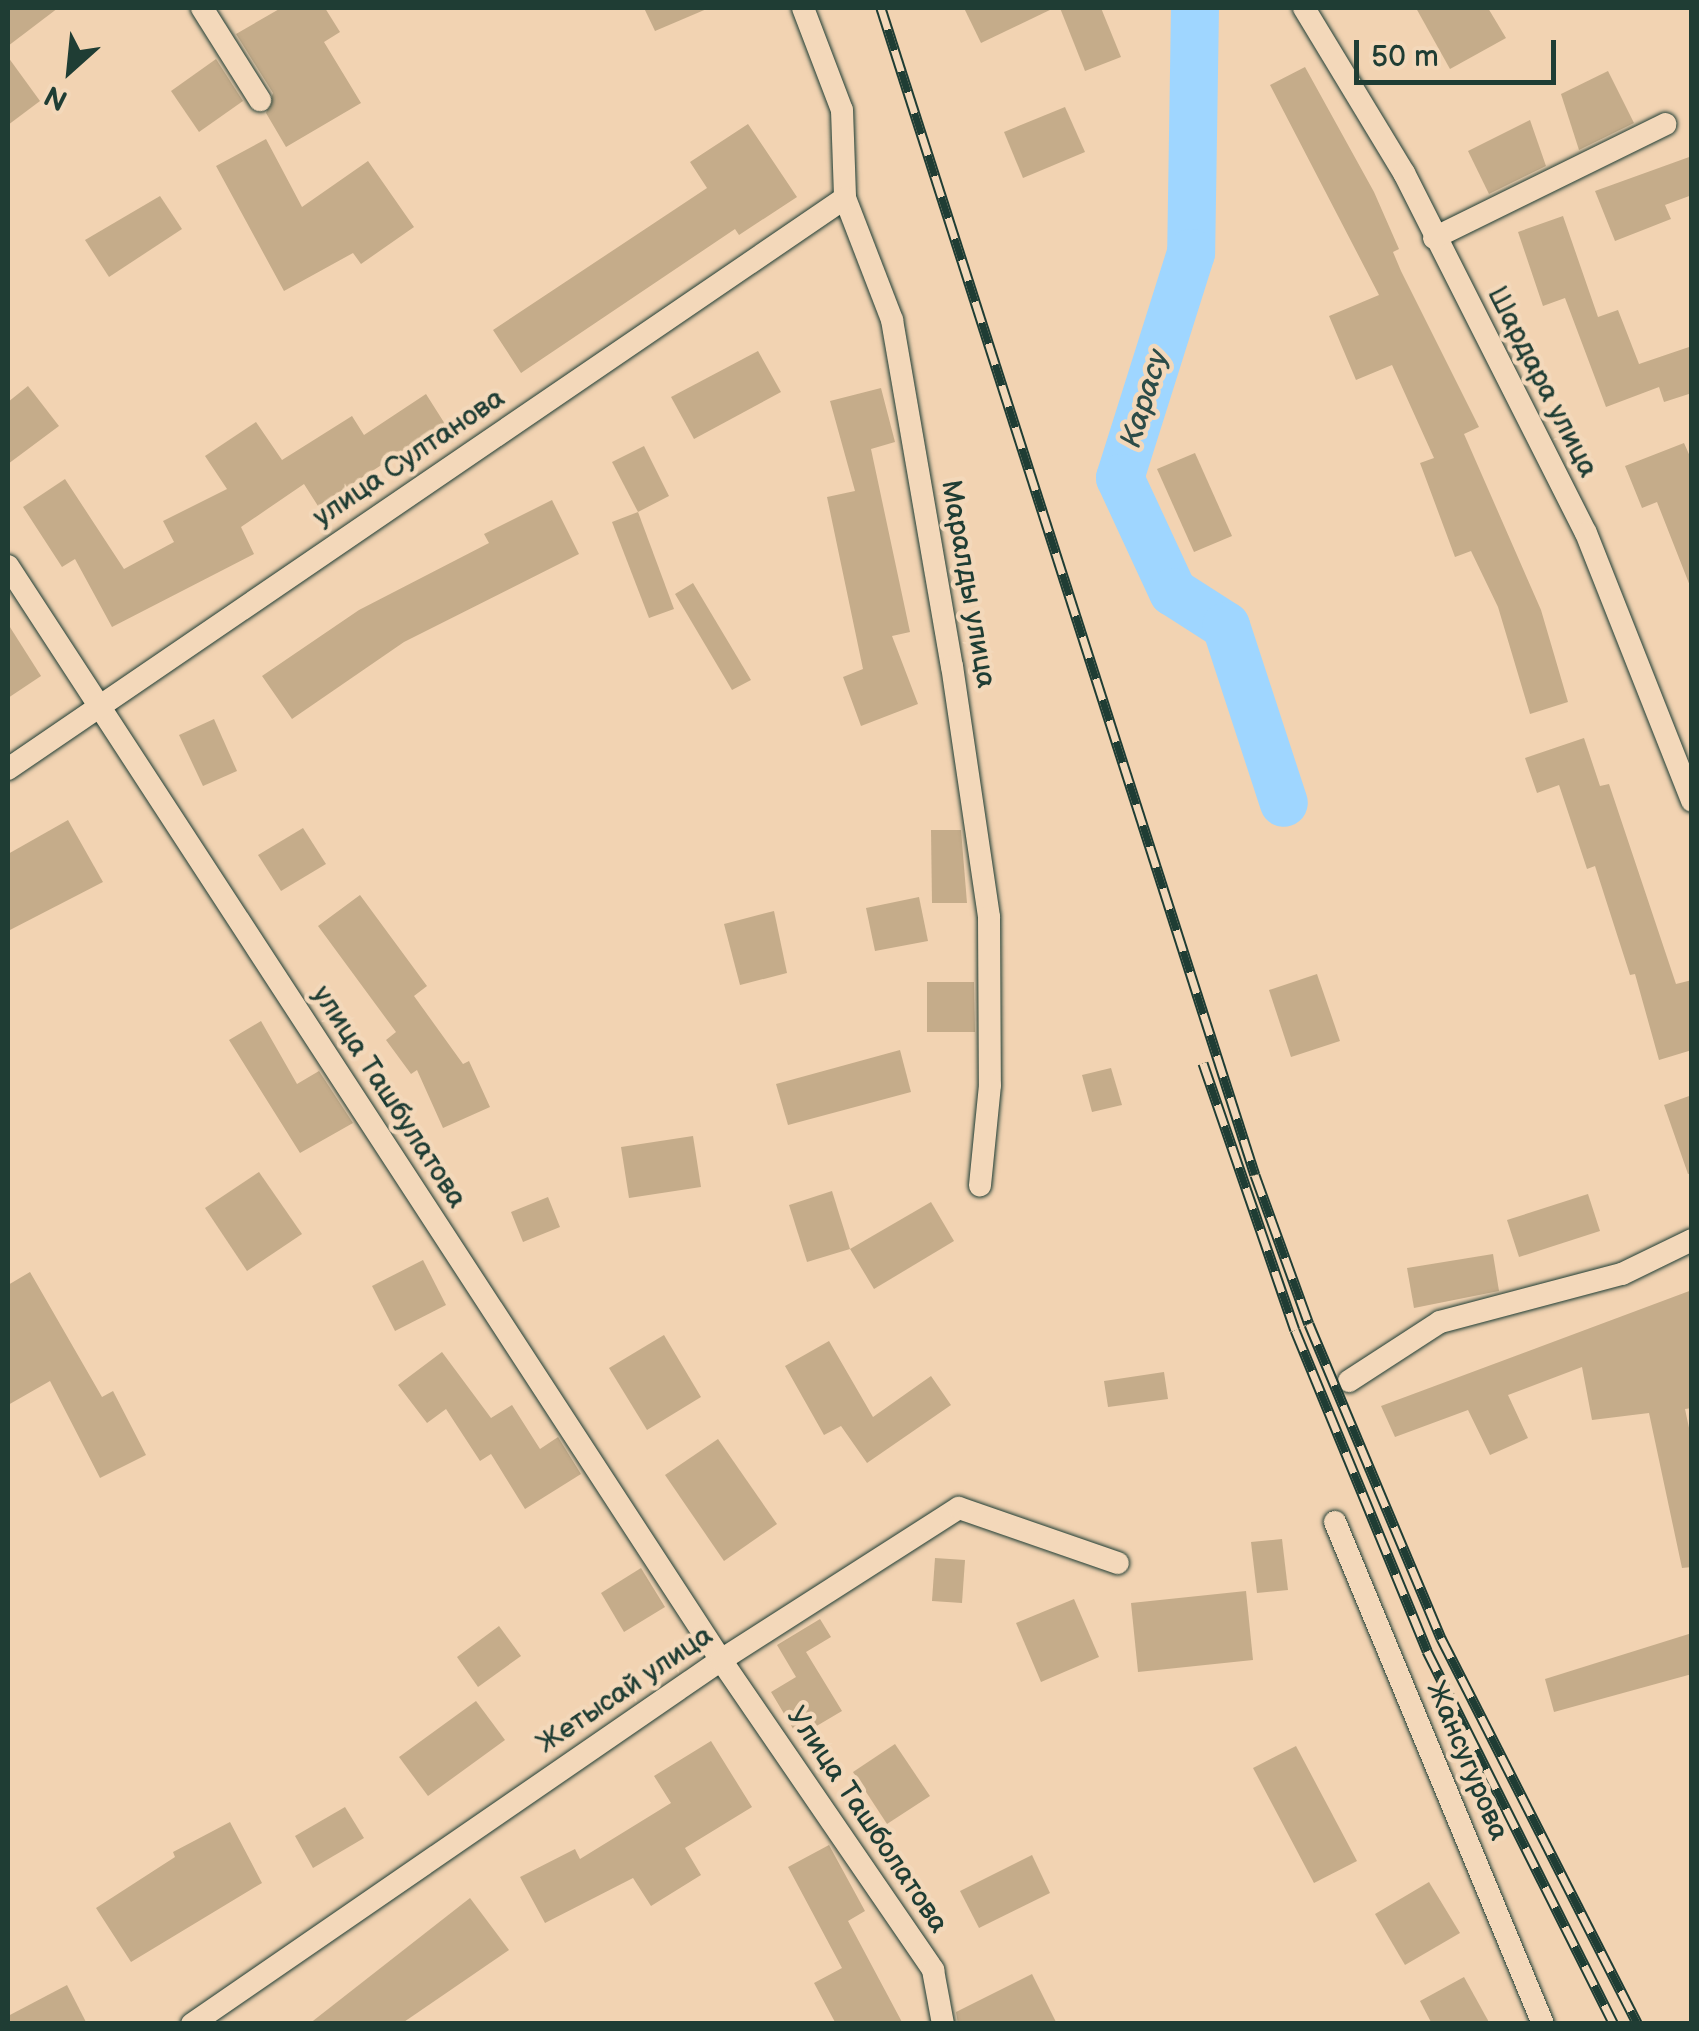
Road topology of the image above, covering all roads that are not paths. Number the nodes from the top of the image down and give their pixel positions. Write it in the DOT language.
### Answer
graph roads {
  1 [pos="202,8"];
  2 [pos="803,8"];
  3 [pos="1304,8"];
  4 [pos="260,100"];
  5 [pos="1666,124"];
  6 [pos="845,198"];
  7 [pos="1434,238"];
  8 [pos="8,566"];
  9 [pos="101,704"];
  10 [pos="8,769"];
  11 [pos="1692,802"];
  12 [pos="980,1186"];
  13 [pos="1692,1240"];
  14 [pos="1348,1381"];
  15 [pos="1335,1522"];
  16 [pos="1118,1563"];
  17 [pos="720,1660"];
  18 [pos="192,2024"];
  19 [pos="943,2024"];
  20 [pos="1543,2024"];
  1 -- 4 [label="street"];
  2 -- 6 [label="street, Маралды улица"];
  3 -- 7 [label="street, Шардара улица"];
  5 -- 7 [label="street"];
  6 -- 9 [label="street, улица Султанова"];
  6 -- 12 [label="street, Маралды улица"];
  7 -- 11 [label="street, Шардара улица"];
  8 -- 9 [label="street, улица Ташбулатова"];
  9 -- 10 [label="street, улица Султанова"];
  9 -- 17 [label="street, улица Ташбулатова"];
  13 -- 14 [label="street"];
  15 -- 20 [label="street, Жансугурова"];
  16 -- 17 [label="street, Жетысай улица"];
  17 -- 18 [label="street, Жетысай улица"];
  17 -- 19 [label="street, Улица Ташболатова"];
}
